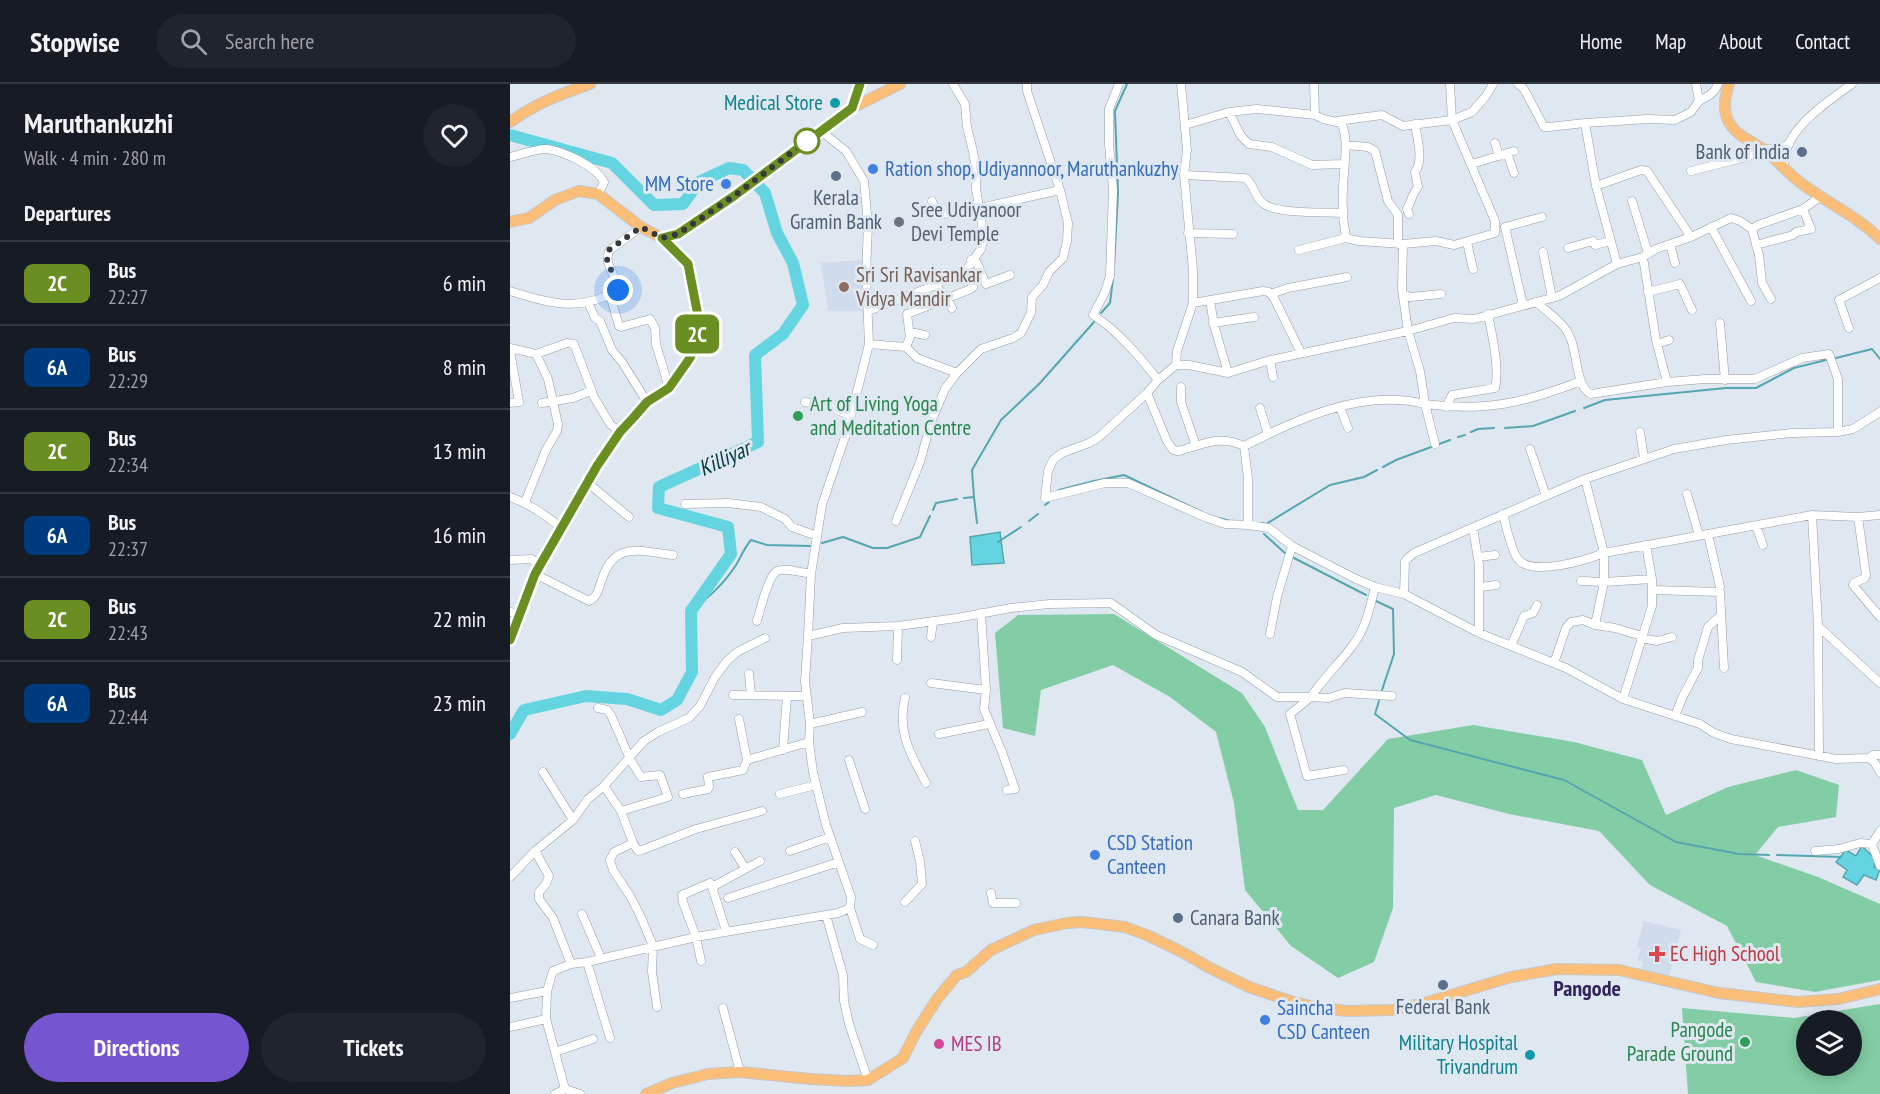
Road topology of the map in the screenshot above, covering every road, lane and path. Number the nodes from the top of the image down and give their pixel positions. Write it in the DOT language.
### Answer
graph roads {
  1 [pos="590,84"];
  2 [pos="860,84"];
  3 [pos="900,84"];
  4 [pos="953,84"];
  5 [pos="1027,84"];
  6 [pos="1119,84"];
  7 [pos="1181,84"];
  8 [pos="1314,84"];
  9 [pos="1450,84"];
  10 [pos="1493,84"];
  11 [pos="1518,84"];
  12 [pos="1696,84"];
  13 [pos="1718,84"];
  14 [pos="1730,84"];
  15 [pos="1852,84"];
  16 [pos="1700,101"];
  17 [pos="852,108"];
  18 [pos="1229,112"];
  19 [pos="1315,114"];
  20 [pos="1452,120"];
  21 [pos="1337,121"];
  22 [pos="510,122"];
  23 [pos="1585,123"];
  24 [pos="1415,124"];
  25 [pos="1185,125"];
  26 [pos="821,131"];
  27 [pos="1495,142"];
  28 [pos="1789,144"];
  29 [pos="1346,145"];
  30 [pos="1764,149"];
  31 [pos="1498,156"];
  32 [pos="510,157"];
  33 [pos="1343,164"];
  34 [pos="1472,164"];
  35 [pos="1783,167"];
  36 [pos="1691,171"];
  37 [pos="1514,173"];
  38 [pos="1184,175"];
  39 [pos="1596,186"];
  40 [pos="1060,190"];
  41 [pos="598,194"];
  42 [pos="1820,196"];
  43 [pos="932,201"];
  44 [pos="1632,201"];
  45 [pos="980,207"];
  46 [pos="1803,209"];
  47 [pos="1343,213"];
  48 [pos="1409,214"];
  49 [pos="1542,217"];
  50 [pos="510,222"];
  51 [pos="641,227"];
  52 [pos="1711,227"];
  53 [pos="1752,229"];
  54 [pos="1188,233"];
  55 [pos="1233,234"];
  56 [pos="1691,237"];
  57 [pos="662,238"];
  58 [pos="1346,238"];
  59 [pos="1880,239"];
  60 [pos="1611,241"];
  61 [pos="1467,242"];
  62 [pos="1400,244"];
  63 [pos="1670,244"];
  64 [pos="1756,245"];
  65 [pos="1568,248"];
  66 [pos="1299,250"];
  67 [pos="1543,252"];
  68 [pos="1646,255"];
  69 [pos="971,260"];
  70 [pos="1675,263"];
  71 [pos="1617,264"];
  72 [pos="967,269"];
  73 [pos="1473,269"];
  74 [pos="1010,275"];
  75 [pos="1347,277"];
  76 [pos="1880,278"];
  77 [pos="935,285"];
  78 [pos="510,291"];
  79 [pos="1648,292"];
  80 [pos="1271,294"];
  81 [pos="1403,294"];
  82 [pos="1441,294"];
  83 [pos="610,295"];
  84 [pos="946,298"];
  85 [pos="1552,298"];
  86 [pos="1771,298"];
  87 [pos="1210,300"];
  88 [pos="1751,301"];
  89 [pos="588,302"];
  90 [pos="1536,302"];
  91 [pos="1193,303"];
  92 [pos="1523,305"];
  93 [pos="952,308"];
  94 [pos="1692,310"];
  95 [pos="868,311"];
  96 [pos="1488,314"];
  97 [pos="1254,317"];
  98 [pos="1214,323"];
  99 [pos="1720,323"];
  100 [pos="1849,328"];
  101 [pos="1407,331"];
  102 [pos="910,332"];
  103 [pos="925,335"];
  104 [pos="1669,340"];
  105 [pos="869,344"];
  106 [pos="1657,344"];
  107 [pos="906,347"];
  108 [pos="510,349"];
  109 [pos="536,354"];
  110 [pos="1301,354"];
  111 [pos="1270,360"];
  112 [pos="1176,365"];
  113 [pos="957,373"];
  114 [pos="1228,373"];
  115 [pos="1273,377"];
  116 [pos="1158,380"];
  117 [pos="1725,380"];
  118 [pos="1581,381"];
  119 [pos="1667,382"];
  120 [pos="1181,387"];
  121 [pos="669,388"];
  122 [pos="591,391"];
  123 [pos="1147,393"];
  124 [pos="554,400"];
  125 [pos="647,402"];
  126 [pos="805,402"];
  127 [pos="510,403"];
  128 [pos="542,403"];
  129 [pos="1425,404"];
  130 [pos="1340,407"];
  131 [pos="1446,407"];
  132 [pos="1260,408"];
  133 [pos="1880,412"];
  134 [pos="851,416"];
  135 [pos="1348,428"];
  136 [pos="620,432"];
  137 [pos="1640,432"];
  138 [pos="1838,432"];
  139 [pos="1268,434"];
  140 [pos="1435,444"];
  141 [pos="1196,446"];
  142 [pos="1244,446"];
  143 [pos="1530,449"];
  144 [pos="1644,458"];
  145 [pos="1585,479"];
  146 [pos="588,483"];
  147 [pos="1688,494"];
  148 [pos="510,496"];
  149 [pos="1546,496"];
  150 [pos="525,502"];
  151 [pos="685,504"];
  152 [pos="1503,514"];
  153 [pos="1812,515"];
  154 [pos="1880,515"];
  155 [pos="628,517"];
  156 [pos="1858,517"];
  157 [pos="896,521"];
  158 [pos="1248,525"];
  159 [pos="1756,526"];
  160 [pos="562,528"];
  161 [pos="1473,528"];
  162 [pos="1703,535"];
  163 [pos="817,536"];
  164 [pos="1646,545"];
  165 [pos="1763,545"];
  166 [pos="1292,546"];
  167 [pos="1604,553"];
  168 [pos="673,555"];
  169 [pos="1495,555"];
  170 [pos="1478,557"];
  171 [pos="510,560"];
  172 [pos="537,571"];
  173 [pos="812,574"];
  174 [pos="1652,579"];
  175 [pos="1581,581"];
  176 [pos="1604,582"];
  177 [pos="1497,585"];
  178 [pos="1375,587"];
  179 [pos="1480,587"];
  180 [pos="1720,587"];
  181 [pos="1653,590"];
  182 [pos="1404,594"];
  183 [pos="1537,605"];
  184 [pos="510,612"];
  185 [pos="981,613"];
  186 [pos="519,614"];
  187 [pos="1721,615"];
  188 [pos="1880,618"];
  189 [pos="757,621"];
  190 [pos="933,621"];
  191 [pos="1594,625"];
  192 [pos="898,626"];
  193 [pos="1818,626"];
  194 [pos="1479,633"];
  195 [pos="1270,634"];
  196 [pos="808,636"];
  197 [pos="931,637"];
  198 [pos="1641,637"];
  199 [pos="1672,637"];
  200 [pos="765,638"];
  201 [pos="510,640"];
  202 [pos="1511,646"];
  203 [pos="897,660"];
  204 [pos="1554,663"];
  205 [pos="1724,668"];
  206 [pos="749,674"];
  207 [pos="931,683"];
  208 [pos="1880,683"];
  209 [pos="986,690"];
  210 [pos="733,695"];
  211 [pos="751,695"];
  212 [pos="787,696"];
  213 [pos="806,696"];
  214 [pos="1392,696"];
  215 [pos="1311,697"];
  216 [pos="905,698"];
  217 [pos="1623,699"];
  218 [pos="598,708"];
  219 [pos="862,712"];
  220 [pos="1675,716"];
  221 [pos="739,719"];
  222 [pos="810,724"];
  223 [pos="989,724"];
  224 [pos="939,734"];
  225 [pos="809,742"];
  226 [pos="783,750"];
  227 [pos="1880,755"];
  228 [pos="1819,756"];
  229 [pos="1869,758"];
  230 [pos="630,759"];
  231 [pos="747,760"];
  232 [pos="849,760"];
  233 [pos="1344,770"];
  234 [pos="543,772"];
  235 [pos="1880,772"];
  236 [pos="926,783"];
  237 [pos="816,784"];
  238 [pos="604,786"];
  239 [pos="1007,790"];
  240 [pos="683,794"];
  241 [pos="780,794"];
  242 [pos="865,808"];
  243 [pos="621,811"];
  244 [pos="762,811"];
  245 [pos="573,820"];
  246 [pos="1879,834"];
  247 [pos="830,837"];
  248 [pos="915,841"];
  249 [pos="633,843"];
  250 [pos="1872,844"];
  251 [pos="535,851"];
  252 [pos="790,851"];
  253 [pos="1815,851"];
  254 [pos="735,852"];
  255 [pos="760,861"];
  256 [pos="839,862"];
  257 [pos="1880,866"];
  258 [pos="745,868"];
  259 [pos="510,877"];
  260 [pos="712,887"];
  261 [pos="991,893"];
  262 [pos="728,898"];
  263 [pos="905,902"];
  264 [pos="1016,903"];
  265 [pos="850,908"];
  266 [pos="582,914"];
  267 [pos="826,915"];
  268 [pos="726,931"];
  269 [pos="696,937"];
  270 [pos="873,945"];
  271 [pos="652,946"];
  272 [pos="601,958"];
  273 [pos="701,961"];
  274 [pos="587,962"];
  275 [pos="571,964"];
  276 [pos="1880,989"];
  277 [pos="547,991"];
  278 [pos="510,998"];
  279 [pos="657,1007"];
  280 [pos="723,1008"];
  281 [pos="546,1019"];
  282 [pos="510,1027"];
  283 [pos="610,1038"];
  284 [pos="593,1039"];
  285 [pos="555,1052"];
  286 [pos="740,1072"];
  287 [pos="868,1080"];
  288 [pos="565,1089"];
  289 [pos="555,1094"];
  290 [pos="580,1094"];
  291 [pos="646,1094"];
  1 -- 22 [label="main road"];
  2 -- 17 [label="main road"];
  3 -- 17 [label="main road"];
  4 -- 45 [label="street"];
  5 -- 40 [label="street"];
  6 -- 116 [label="street"];
  7 -- 25 [label="street"];
  8 -- 19 [label="street"];
  9 -- 20 [label="street"];
  10 -- 20 [label="street"];
  11 -- 23 [label="street"];
  12 -- 16 [label="street"];
  13 -- 16 [label="street"];
  14 -- 30 [label="main road"];
  15 -- 28 [label="street"];
  16 -- 23 [label="street"];
  17 -- 26 [label="main road"];
  18 -- 19 [label="street"];
  18 -- 25 [label="street"];
  18 -- 33 [label="street"];
  19 -- 21 [label="street"];
  20 -- 24 [label="street"];
  20 -- 34 [label="street"];
  21 -- 24 [label="street"];
  21 -- 29 [label="street"];
  23 -- 39 [label="street"];
  24 -- 48 [label="street"];
  25 -- 38 [label="street"];
  26 -- 57 [label="main road"];
  26 -- 95 [label="street"];
  27 -- 31 [label="street"];
  28 -- 30 [label="street"];
  28 -- 35 [label="street"];
  29 -- 33 [label="street"];
  29 -- 62 [label="street"];
  30 -- 35 [label="main road"];
  30 -- 36 [label="street"];
  31 -- 34 [label="street"];
  31 -- 37 [label="street"];
  32 -- 41 [label="street"];
  33 -- 47 [label="street"];
  34 -- 61 [label="street"];
  35 -- 42 [label="main road"];
  38 -- 47 [label="street"];
  38 -- 54 [label="street"];
  39 -- 56 [label="street"];
  39 -- 60 [label="street"];
  40 -- 45 [label="street"];
  40 -- 113 [label="street"];
  41 -- 50 [label="main road"];
  41 -- 51 [label="main road"];
  42 -- 46 [label="street"];
  42 -- 59 [label="main road"];
  43 -- 45 [label="street"];
  44 -- 68 [label="street"];
  45 -- 69 [label="street"];
  46 -- 53 [label="street"];
  46 -- 64 [label="street"];
  47 -- 58 [label="street"];
  49 -- 92 [label="street"];
  51 -- 57 [label="main road"];
  51 -- 83 [label="street"];
  52 -- 53 [label="street"];
  52 -- 56 [label="street"];
  52 -- 88 [label="street"];
  53 -- 64 [label="street"];
  54 -- 55 [label="street"];
  54 -- 91 [label="street"];
  56 -- 63 [label="street"];
  57 -- 121 [label="street"];
  58 -- 62 [label="street"];
  58 -- 66 [label="street"];
  60 -- 65 [label="street"];
  60 -- 71 [label="street"];
  61 -- 62 [label="street"];
  61 -- 73 [label="street"];
  62 -- 81 [label="street"];
  63 -- 68 [label="street"];
  63 -- 70 [label="street"];
  64 -- 86 [label="street"];
  67 -- 85 [label="street"];
  68 -- 71 [label="street"];
  68 -- 79 [label="street"];
  69 -- 72 [label="street"];
  69 -- 74 [label="street"];
  71 -- 85 [label="street"];
  72 -- 77 [label="street"];
  72 -- 84 [label="street"];
  75 -- 80 [label="street"];
  76 -- 100 [label="street"];
  77 -- 84 [label="street"];
  77 -- 95 [label="street"];
  78 -- 89 [label="street"];
  79 -- 94 [label="street"];
  79 -- 106 [label="street"];
  80 -- 87 [label="street"];
  80 -- 110 [label="street"];
  81 -- 82 [label="street"];
  81 -- 101 [label="street"];
  83 -- 89 [label="street"];
  83 -- 121 [label="street"];
  84 -- 93 [label="street"];
  84 -- 102 [label="street"];
  85 -- 90 [label="street"];
  87 -- 91 [label="street"];
  87 -- 98 [label="street"];
  89 -- 125 [label="street"];
  90 -- 92 [label="street"];
  90 -- 118 [label="street"];
  91 -- 112 [label="street"];
  92 -- 96 [label="street"];
  95 -- 105 [label="street"];
  96 -- 101 [label="street"];
  96 -- 131 [label="street"];
  97 -- 98 [label="street"];
  98 -- 114 [label="street"];
  99 -- 117 [label="street"];
  101 -- 110 [label="street"];
  101 -- 129 [label="street"];
  102 -- 103 [label="street"];
  102 -- 107 [label="street"];
  104 -- 106 [label="street"];
  105 -- 107 [label="street"];
  105 -- 134 [label="street"];
  106 -- 119 [label="street"];
  107 -- 113 [label="street"];
  108 -- 109 [label="street"];
  108 -- 127 [label="street"];
  109 -- 122 [label="street"];
  109 -- 124 [label="street"];
  110 -- 111 [label="street"];
  111 -- 114 [label="street"];
  111 -- 115 [label="street"];
  112 -- 114 [label="street"];
  112 -- 116 [label="street"];
  113 -- 157 [label="street"];
  116 -- 123 [label="street"];
  117 -- 119 [label="street"];
  117 -- 138 [label="street"];
  118 -- 119 [label="street"];
  118 -- 131 [label="street"];
  120 -- 141 [label="street"];
  121 -- 125 [label="street"];
  122 -- 124 [label="street"];
  122 -- 136 [label="street"];
  123 -- 141 [label="street"];
  123 -- 158 [label="street"];
  124 -- 128 [label="street"];
  124 -- 150 [label="street"];
  125 -- 136 [label="street"];
  126 -- 134 [label="street"];
  129 -- 130 [label="street"];
  129 -- 131 [label="street"];
  129 -- 140 [label="street"];
  130 -- 135 [label="street"];
  130 -- 139 [label="street"];
  132 -- 139 [label="street"];
  133 -- 138 [label="street"];
  134 -- 163 [label="street"];
  136 -- 146 [label="street"];
  137 -- 144 [label="street"];
  138 -- 144 [label="street"];
  139 -- 142 [label="street"];
  141 -- 142 [label="street"];
  142 -- 158 [label="street"];
  143 -- 149 [label="street"];
  144 -- 145 [label="street"];
  145 -- 149 [label="street"];
  145 -- 167 [label="street"];
  146 -- 155 [label="street"];
  146 -- 160 [label="street"];
  147 -- 162 [label="street"];
  148 -- 150 [label="street"];
  149 -- 152 [label="street"];
  150 -- 160 [label="street"];
  151 -- 163 [label="street"];
  152 -- 161 [label="street"];
  152 -- 167 [label="street"];
  153 -- 156 [label="street"];
  153 -- 159 [label="street"];
  153 -- 193 [label="street"];
  154 -- 156 [label="street"];
  156 -- 188 [label="street"];
  158 -- 166 [label="street"];
  159 -- 162 [label="street"];
  159 -- 165 [label="street"];
  160 -- 172 [label="street"];
  161 -- 170 [label="street"];
  161 -- 182 [label="street"];
  162 -- 164 [label="street"];
  162 -- 180 [label="street"];
  163 -- 173 [label="street"];
  164 -- 167 [label="street"];
  164 -- 174 [label="street"];
  166 -- 178 [label="street"];
  166 -- 195 [label="street"];
  167 -- 176 [label="street"];
  168 -- 172 [label="street"];
  169 -- 170 [label="street"];
  170 -- 179 [label="street"];
  171 -- 172 [label="street"];
  172 -- 186 [label="street"];
  173 -- 189 [label="street"];
  173 -- 196 [label="street"];
  174 -- 176 [label="street"];
  174 -- 181 [label="street"];
  175 -- 176 [label="street"];
  176 -- 191 [label="street"];
  177 -- 179 [label="street"];
  178 -- 182 [label="street"];
  178 -- 215 [label="street"];
  179 -- 194 [label="street"];
  181 -- 187 [label="street"];
  181 -- 198 [label="street"];
  182 -- 194 [label="street"];
  183 -- 202 [label="street"];
  184 -- 186 [label="street"];
  185 -- 190 [label="street"];
  185 -- 209 [label="street"];
  185 -- 215 [label="street"];
  186 -- 201 [label="street"];
  187 -- 205 [label="street"];
  187 -- 220 [label="street"];
  190 -- 192 [label="street"];
  190 -- 197 [label="street"];
  191 -- 198 [label="street"];
  191 -- 204 [label="street"];
  192 -- 196 [label="street"];
  192 -- 203 [label="street"];
  193 -- 208 [label="street"];
  193 -- 228 [label="street"];
  194 -- 202 [label="street"];
  196 -- 213 [label="street"];
  198 -- 199 [label="street"];
  198 -- 217 [label="street"];
  200 -- 230 [label="street"];
  202 -- 204 [label="street"];
  204 -- 217 [label="street"];
  206 -- 211 [label="street"];
  207 -- 209 [label="street"];
  209 -- 223 [label="street"];
  210 -- 211 [label="street"];
  211 -- 212 [label="street"];
  212 -- 213 [label="street"];
  212 -- 226 [label="street"];
  213 -- 222 [label="street"];
  214 -- 215 [label="street"];
  215 -- 233 [label="street"];
  216 -- 236 [label="street"];
  217 -- 220 [label="street"];
  218 -- 230 [label="street"];
  219 -- 222 [label="street"];
  220 -- 228 [label="street"];
  221 -- 231 [label="street"];
  222 -- 225 [label="street"];
  223 -- 224 [label="street"];
  223 -- 239 [label="street"];
  225 -- 226 [label="street"];
  225 -- 237 [label="street"];
  226 -- 231 [label="street"];
  227 -- 229 [label="street"];
  228 -- 229 [label="street"];
  229 -- 235 [label="street"];
  230 -- 238 [label="street"];
  230 -- 243 [label="street"];
  231 -- 240 [label="street"];
  232 -- 242 [label="street"];
  234 -- 245 [label="street"];
  237 -- 241 [label="street"];
  237 -- 247 [label="street"];
  238 -- 243 [label="street"];
  238 -- 245 [label="street"];
  243 -- 249 [label="street"];
  244 -- 249 [label="street"];
  245 -- 251 [label="street"];
  246 -- 250 [label="street"];
  247 -- 252 [label="street"];
  247 -- 256 [label="street"];
  248 -- 263 [label="street"];
  249 -- 271 [label="street"];
  250 -- 253 [label="street"];
  250 -- 257 [label="street"];
  251 -- 259 [label="street"];
  251 -- 275 [label="street"];
  254 -- 258 [label="street"];
  255 -- 258 [label="street"];
  256 -- 262 [label="street"];
  256 -- 265 [label="street"];
  258 -- 260 [label="street"];
  260 -- 268 [label="street"];
  260 -- 269 [label="street"];
  261 -- 264 [label="street"];
  265 -- 267 [label="street"];
  265 -- 270 [label="street"];
  266 -- 272 [label="street"];
  267 -- 268 [label="street"];
  267 -- 287 [label="street"];
  268 -- 269 [label="street"];
  269 -- 271 [label="street"];
  269 -- 273 [label="street"];
  271 -- 272 [label="street"];
  271 -- 279 [label="street"];
  272 -- 274 [label="street"];
  274 -- 275 [label="street"];
  274 -- 283 [label="street"];
  275 -- 277 [label="street"];
  276 -- 287 [label="main road"];
  277 -- 278 [label="street"];
  277 -- 281 [label="street"];
  280 -- 286 [label="street"];
  281 -- 282 [label="street"];
  281 -- 285 [label="street"];
  284 -- 285 [label="street"];
  285 -- 288 [label="street"];
  286 -- 287 [label="main road"];
  286 -- 291 [label="main road"];
  288 -- 289 [label="street"];
  288 -- 290 [label="street"];
}
